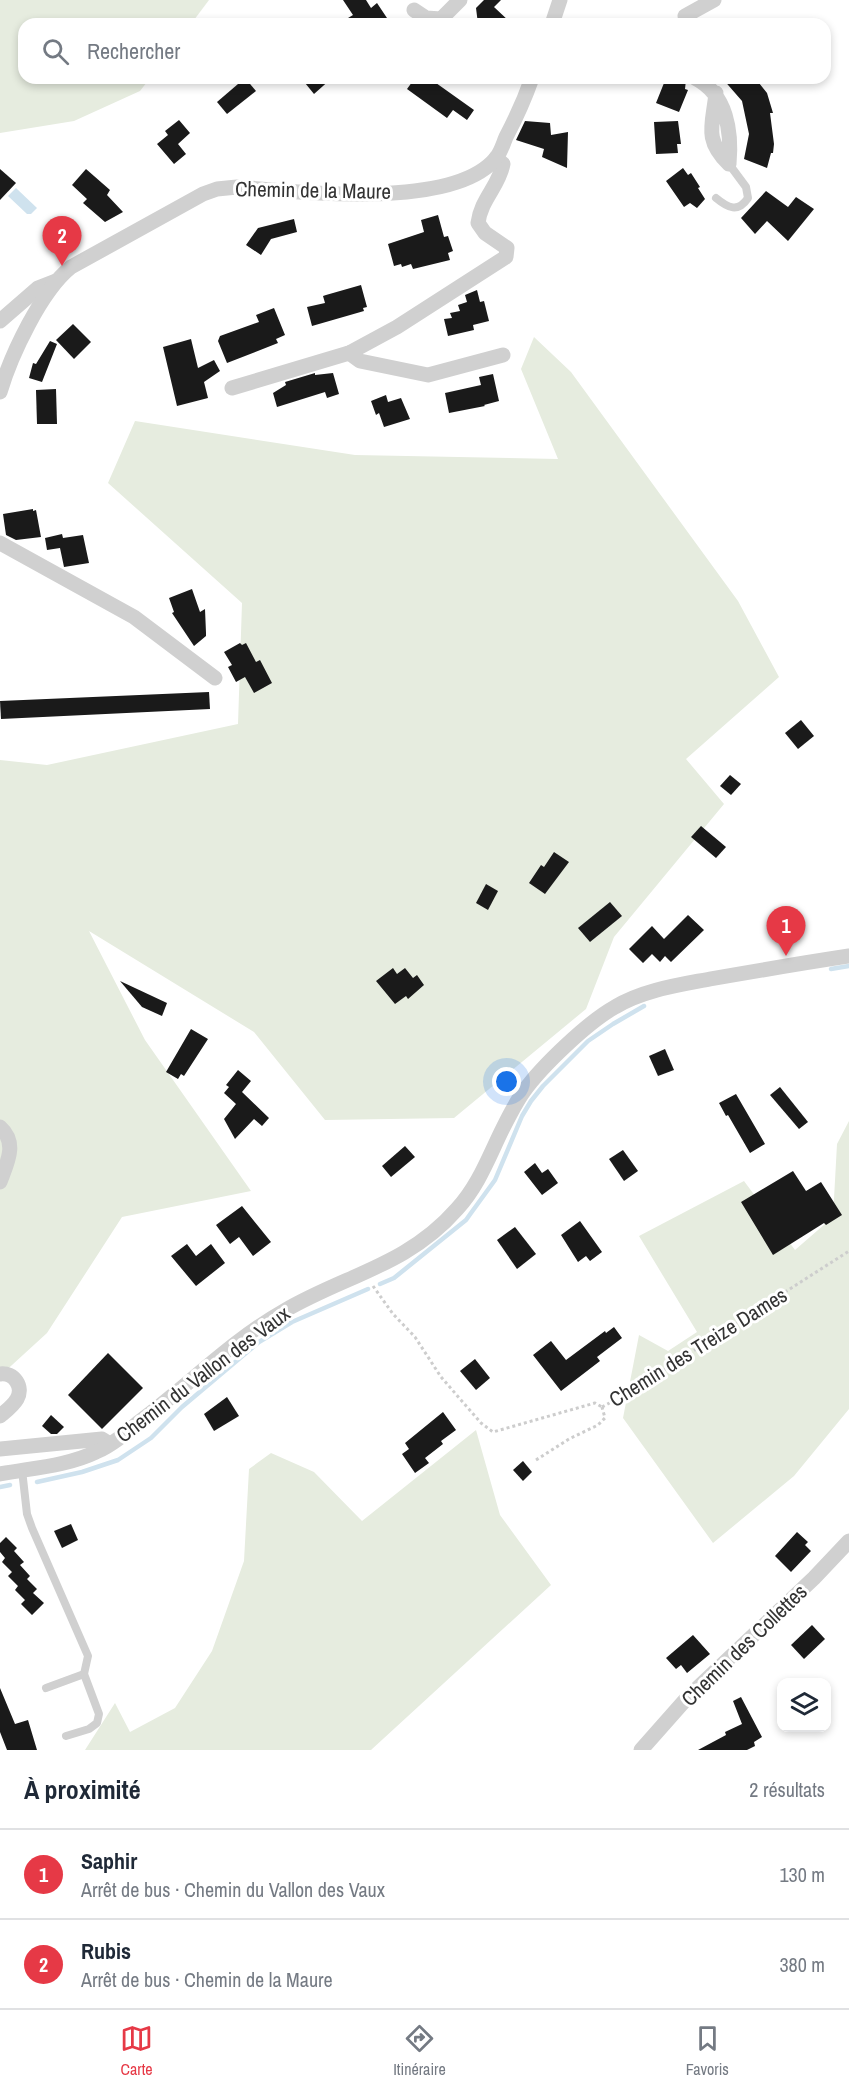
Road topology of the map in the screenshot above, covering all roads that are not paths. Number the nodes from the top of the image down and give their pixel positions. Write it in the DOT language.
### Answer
graph roads {
  1 [pos="460,0"];
  2 [pos="560,0"];
  3 [pos="688,0"];
  4 [pos="714,0"];
  5 [pos="414,10"];
  6 [pos="426,18"];
  7 [pos="442,18"];
  8 [pos="554,18"];
  9 [pos="684,18"];
  10 [pos="686,18"];
  11 [pos="530,84"];
  12 [pos="706,84"];
  13 [pos="496,158"];
  14 [pos="729,164"];
  15 [pos="716,198"];
  16 [pos="56,281"];
  17 [pos="0,321"];
  18 [pos="349,353"];
  19 [pos="503,356"];
  20 [pos="232,388"];
  21 [pos="0,392"];
  22 [pos="0,543"];
  23 [pos="215,678"];
  24 [pos="849,956"];
  25 [pos="0,1127"];
  26 [pos="0,1182"];
  27 [pos="0,1374"];
  28 [pos="0,1416"];
  29 [pos="110,1444"];
  30 [pos="0,1449"];
  31 [pos="22,1470"];
  32 [pos="0,1474"];
  33 [pos="849,1541"];
  34 [pos="84,1674"];
  35 [pos="46,1689"];
  36 [pos="66,1736"];
  37 [pos="641,1750"];
  1 -- 7 [label="street"];
  2 -- 8 [label="street"];
  3 -- 9 [label="street"];
  4 -- 10 [label="street"];
  5 -- 6 [label="street"];
  11 -- 13 [label="street, Chemin de la Maure"];
  12 -- 14 [label="street"];
  13 -- 16 [label="street, Chemin de la Maure"];
  13 -- 18 [label="street, Chemin de la Maure"];
  14 -- 15 [label="lane"];
  16 -- 17 [label="street"];
  16 -- 21 [label="street, Chemin de la Maure"];
  18 -- 19 [label="street"];
  18 -- 20 [label="street, Chemin de la Maure"];
  22 -- 23 [label="street"];
  24 -- 29 [label="street, Chemin du Vallon des Vaux"];
  25 -- 26 [label="street"];
  27 -- 28 [label="street"];
  29 -- 30 [label="street"];
  29 -- 31 [label="street, Chemin du Vallon des Vaux"];
  31 -- 32 [label="street, Chemin du Vallon des Vaux"];
  31 -- 34 [label="lane"];
  33 -- 37 [label="street, Chemin des Collettes"];
  34 -- 35 [label="lane"];
  34 -- 36 [label="lane"];
}
